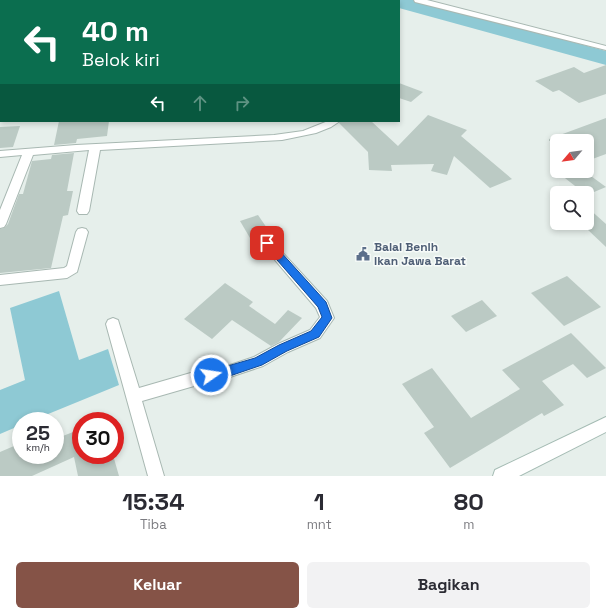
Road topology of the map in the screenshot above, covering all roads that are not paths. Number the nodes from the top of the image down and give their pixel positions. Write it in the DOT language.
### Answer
graph roads {
  1 [pos="418,0"];
  2 [pos="606,48"];
  3 [pos="332,122"];
  4 [pos="95,147"];
  5 [pos="29,152"];
  6 [pos="0,154"];
  7 [pos="83,211"];
  8 [pos="0,224"];
  9 [pos="82,232"];
  10 [pos="267,243"];
  11 [pos="0,280"];
  12 [pos="113,324"];
  13 [pos="133,397"];
  14 [pos="606,424"];
  15 [pos="156,476"];
  16 [pos="501,476"];
  1 -- 2 [label="street"];
  3 -- 4 [label="street"];
  4 -- 5 [label="street"];
  4 -- 7 [label="street"];
  5 -- 6 [label="street"];
  5 -- 8 [label="street"];
  9 -- 11 [label="street"];
  10 -- 13 [label="street"];
  12 -- 13 [label="street"];
  13 -- 15 [label="street"];
  14 -- 16 [label="street"];
}
